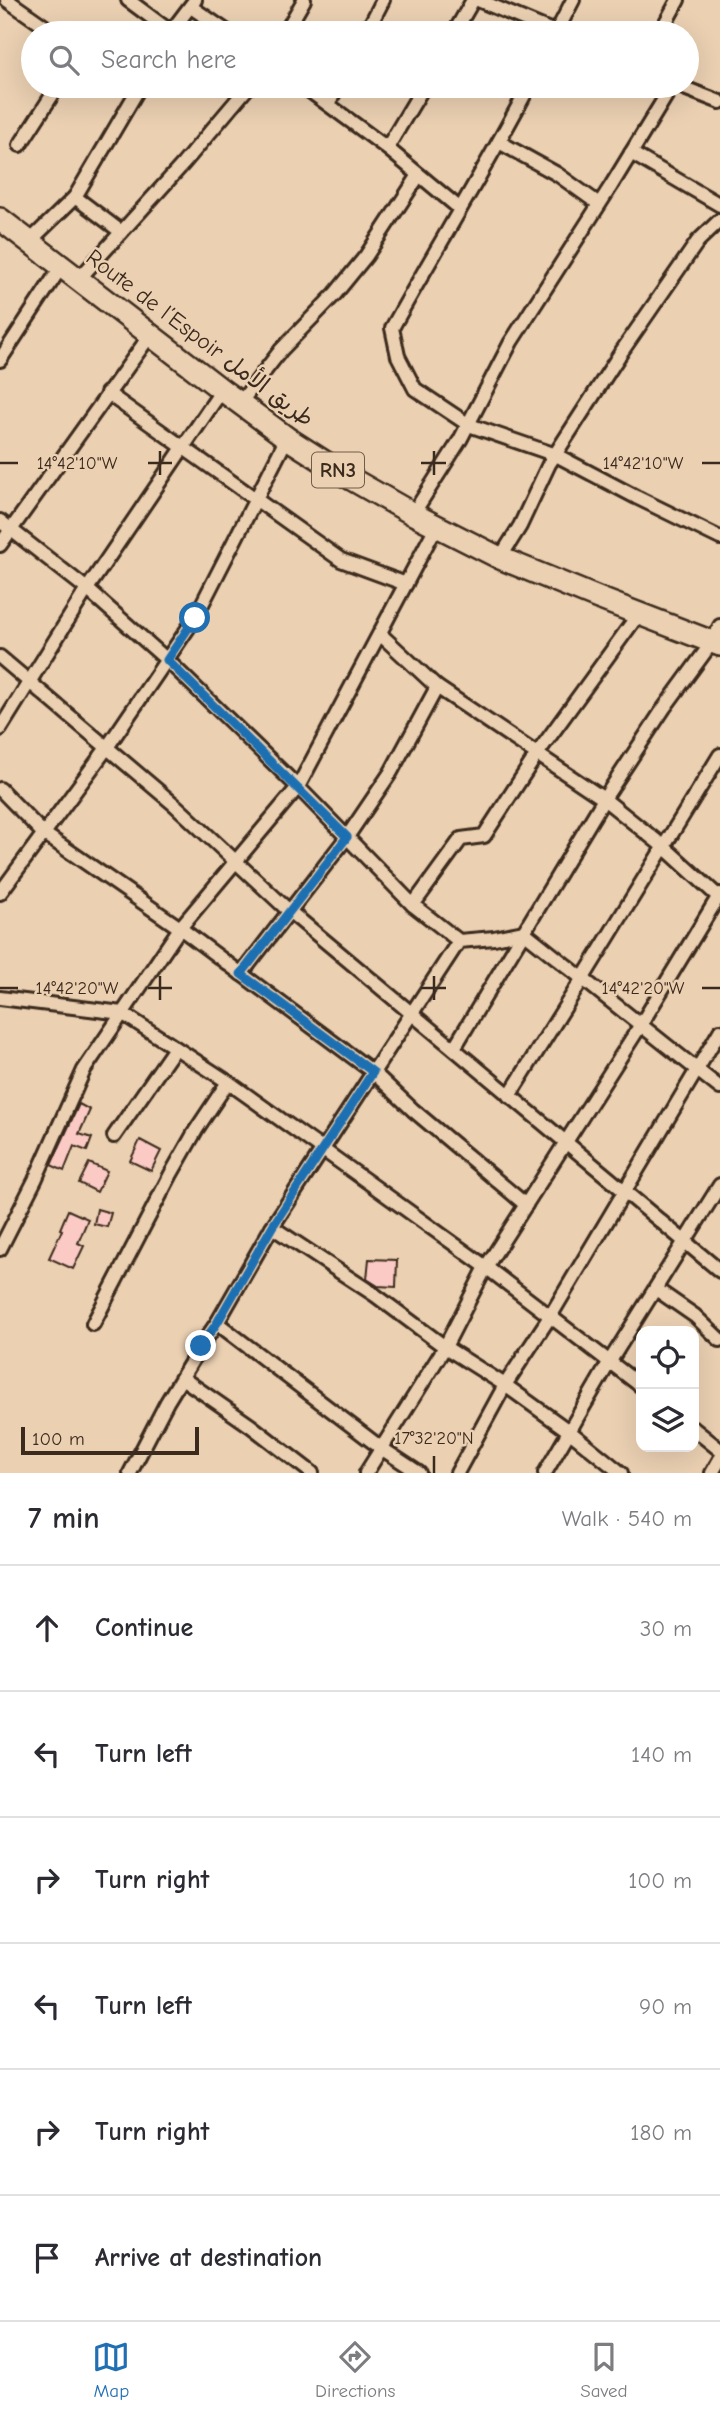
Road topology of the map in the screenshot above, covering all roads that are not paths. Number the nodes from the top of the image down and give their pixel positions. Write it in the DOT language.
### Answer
graph roads {
  1 [pos="7,0"];
  2 [pos="128,0"];
  3 [pos="304,0"];
  4 [pos="383,0"];
  5 [pos="475,0"];
  6 [pos="573,0"];
  7 [pos="678,0"];
  8 [pos="193,3"];
  9 [pos="37,21"];
  10 [pos="155,21"];
  11 [pos="180,21"];
  12 [pos="215,21"];
  13 [pos="292,21"];
  14 [pos="372,21"];
  15 [pos="462,21"];
  16 [pos="527,21"];
  17 [pos="562,21"];
  18 [pos="667,21"];
  19 [pos="699,94"];
  20 [pos="50,98"];
  21 [pos="131,98"];
  22 [pos="239,98"];
  23 [pos="320,98"];
  24 [pos="331,98"];
  25 [pos="417,98"];
  26 [pos="523,98"];
  27 [pos="665,98"];
  28 [pos="720,102"];
  29 [pos="328,104"];
  30 [pos="499,142"];
  31 [pos="20,145"];
  32 [pos="387,148"];
  33 [pos="631,153"];
  34 [pos="419,175"];
  35 [pos="75,197"];
  36 [pos="599,204"];
  37 [pos="720,205"];
  38 [pos="459,208"];
  39 [pos="0,219"];
  40 [pos="720,220"];
  41 [pos="120,231"];
  42 [pos="29,242"];
  43 [pos="61,267"];
  44 [pos="78,280"];
  45 [pos="151,334"];
  46 [pos="0,360"];
  47 [pos="222,390"];
  48 [pos="107,393"];
  49 [pos="240,403"];
  50 [pos="468,425"];
  51 [pos="287,438"];
  52 [pos="183,448"];
  53 [pos="556,455"];
  54 [pos="255,498"];
  55 [pos="413,514"];
  56 [pos="0,521"];
  57 [pos="438,525"];
  58 [pos="11,530"];
  59 [pos="720,538"];
  60 [pos="0,545"];
  61 [pos="500,558"];
  62 [pos="406,584"];
  63 [pos="87,589"];
  64 [pos="640,612"];
  65 [pos="380,634"];
  66 [pos="718,637"];
  67 [pos="0,657"];
  68 [pos="167,660"];
  69 [pos="29,682"];
  70 [pos="438,687"];
  71 [pos="0,729"];
  72 [pos="106,749"];
  73 [pos="537,754"];
  74 [pos="720,755"];
  75 [pos="298,787"];
  76 [pos="0,789"];
  77 [pos="604,799"];
  78 [pos="43,833"];
  79 [pos="347,837"];
  80 [pos="664,847"];
  81 [pos="236,861"];
  82 [pos="0,893"];
  83 [pos="719,896"];
  84 [pos="413,905"];
  85 [pos="289,911"];
  86 [pos="180,928"];
  87 [pos="524,932"];
  88 [pos="459,941"];
  89 [pos="241,974"];
  90 [pos="583,978"];
  91 [pos="0,998"];
  92 [pos="122,1013"];
  93 [pos="411,1013"];
  94 [pos="640,1026"];
  95 [pos="720,1031"];
  96 [pos="175,1048"];
  97 [pos="454,1048"];
  98 [pos="696,1070"];
  99 [pos="373,1072"];
  100 [pos="228,1082"];
  101 [pos="720,1088"];
  102 [pos="509,1096"];
  103 [pos="114,1136"];
  104 [pos="566,1144"];
  105 [pos="322,1149"];
  106 [pos="720,1185"];
  107 [pos="624,1191"];
  108 [pos="526,1205"];
  109 [pos="272,1227"];
  110 [pos="686,1242"];
  111 [pos="0,1249"];
  112 [pos="486,1267"];
  113 [pos="720,1272"];
  114 [pos="656,1289"];
  115 [pos="551,1315"];
  116 [pos="217,1323"];
  117 [pos="93,1324"];
  118 [pos="720,1340"];
  119 [pos="445,1347"];
  120 [pos="610,1361"];
  121 [pos="182,1378"];
  122 [pos="636,1382"];
  123 [pos="505,1385"];
  124 [pos="570,1432"];
  125 [pos="699,1433"];
  126 [pos="382,1448"];
  127 [pos="720,1450"];
  128 [pos="720,1459"];
  129 [pos="130,1473"];
  130 [pos="312,1473"];
  131 [pos="366,1473"];
  132 [pos="419,1473"];
  133 [pos="457,1473"];
  134 [pos="545,1473"];
  135 [pos="621,1473"];
  136 [pos="712,1473"];
  1 -- 9 [label="street"];
  2 -- 10 [label="street"];
  3 -- 13 [label="street"];
  4 -- 14 [label="street"];
  5 -- 15 [label="street"];
  5 -- 16 [label="street"];
  6 -- 17 [label="street"];
  7 -- 18 [label="street"];
  8 -- 11 [label="street"];
  8 -- 12 [label="street"];
  19 -- 28 [label="street"];
  20 -- 31 [label="street"];
  21 -- 35 [label="street"];
  22 -- 41 [label="street"];
  23 -- 29 [label="street"];
  24 -- 29 [label="street"];
  25 -- 32 [label="street"];
  26 -- 30 [label="street"];
  27 -- 33 [label="street"];
  29 -- 32 [label="street"];
  30 -- 36 [label="street"];
  30 -- 38 [label="street"];
  32 -- 34 [label="street"];
  33 -- 36 [label="street"];
  33 -- 37 [label="street"];
  34 -- 38 [label="street"];
  34 -- 49 [label="street"];
  35 -- 41 [label="street"];
  35 -- 42 [label="street"];
  36 -- 50 [label="street"];
  38 -- 50 [label="street"];
  39 -- 42 [label="highway, Route de l’Espoir طريق الأمل / RN3"];
  40 -- 53 [label="street"];
  41 -- 44 [label="street"];
  42 -- 43 [label="highway, Route de l’Espoir طريق الأمل / RN3"];
  43 -- 44 [label="highway, Route de l’Espoir طريق الأمل / RN3"];
  43 -- 46 [label="street"];
  44 -- 45 [label="highway, Route de l’Espoir طريق الأمل / RN3"];
  45 -- 47 [label="highway, Route de l’Espoir طريق الأمل / RN3"];
  45 -- 48 [label="street"];
  47 -- 49 [label="highway, Route de l’Espoir طريق الأمل / RN3"];
  47 -- 52 [label="street"];
  48 -- 52 [label="street"];
  48 -- 58 [label="street"];
  49 -- 51 [label="highway, Route de l’Espoir طريق الأمل / RN3"];
  50 -- 53 [label="street"];
  50 -- 55 [label="street"];
  51 -- 54 [label="street"];
  51 -- 55 [label="highway, Route de l’Espoir طريق الأمل / RN3"];
  52 -- 54 [label="street"];
  52 -- 63 [label="street"];
  53 -- 59 [label="street"];
  53 -- 61 [label="street"];
  54 -- 62 [label="street"];
  54 -- 68 [label="street"];
  55 -- 57 [label="highway, Route de l’Espoir طريق الأمل / RN3"];
  56 -- 58 [label="street"];
  57 -- 61 [label="highway, Route de l’Espoir طريق الأمل / RN3"];
  57 -- 62 [label="street"];
  58 -- 60 [label="street"];
  58 -- 63 [label="street"];
  61 -- 64 [label="highway, Route de l’Espoir طريق الأمل / RN3"];
  62 -- 65 [label="street"];
  63 -- 68 [label="street"];
  63 -- 69 [label="street"];
  64 -- 66 [label="highway, Route de l’Espoir طريق الأمل / RN3"];
  64 -- 73 [label="street"];
  65 -- 70 [label="street"];
  65 -- 75 [label="street"];
  66 -- 77 [label="street"];
  67 -- 69 [label="street"];
  68 -- 72 [label="street"];
  68 -- 75 [label="street"];
  69 -- 71 [label="street"];
  69 -- 72 [label="street"];
  70 -- 73 [label="street"];
  70 -- 79 [label="street"];
  72 -- 78 [label="street"];
  72 -- 81 [label="street"];
  73 -- 77 [label="street"];
  73 -- 84 [label="street"];
  74 -- 80 [label="street"];
  75 -- 79 [label="street"];
  75 -- 81 [label="street"];
  76 -- 78 [label="street"];
  77 -- 80 [label="street"];
  77 -- 87 [label="street"];
  78 -- 82 [label="street"];
  78 -- 86 [label="street"];
  79 -- 84 [label="street"];
  79 -- 85 [label="street"];
  80 -- 83 [label="street"];
  80 -- 90 [label="street"];
  81 -- 85 [label="street"];
  81 -- 86 [label="street"];
  83 -- 94 [label="street"];
  84 -- 88 [label="street"];
  85 -- 89 [label="street"];
  85 -- 93 [label="street"];
  86 -- 89 [label="street"];
  86 -- 92 [label="street"];
  87 -- 88 [label="street"];
  87 -- 90 [label="street"];
  87 -- 97 [label="street"];
  88 -- 93 [label="street"];
  89 -- 99 [label="street"];
  90 -- 94 [label="street"];
  90 -- 102 [label="street"];
  91 -- 92 [label="street"];
  92 -- 96 [label="street"];
  92 -- 111 [label="street"];
  93 -- 97 [label="street"];
  93 -- 99 [label="street"];
  94 -- 98 [label="street"];
  94 -- 104 [label="street"];
  95 -- 98 [label="street"];
  96 -- 100 [label="street"];
  96 -- 103 [label="street"];
  97 -- 102 [label="street"];
  98 -- 101 [label="street"];
  98 -- 107 [label="street"];
  99 -- 105 [label="street"];
  99 -- 108 [label="street"];
  100 -- 105 [label="street"];
  100 -- 117 [label="street"];
  102 -- 104 [label="street"];
  104 -- 107 [label="street"];
  104 -- 108 [label="street"];
  105 -- 109 [label="street"];
  105 -- 112 [label="street"];
  106 -- 110 [label="street"];
  107 -- 110 [label="street"];
  107 -- 115 [label="street"];
  108 -- 112 [label="street"];
  109 -- 116 [label="street"];
  109 -- 119 [label="street"];
  110 -- 113 [label="street"];
  110 -- 114 [label="street"];
  112 -- 115 [label="street"];
  112 -- 119 [label="street"];
  114 -- 118 [label="street"];
  114 -- 120 [label="street"];
  115 -- 120 [label="street"];
  115 -- 123 [label="street"];
  116 -- 121 [label="street"];
  116 -- 126 [label="street"];
  119 -- 123 [label="street"];
  119 -- 126 [label="street"];
  120 -- 122 [label="street"];
  120 -- 124 [label="street"];
  121 -- 129 [label="street"];
  121 -- 130 [label="street"];
  123 -- 124 [label="street"];
  123 -- 133 [label="street"];
  124 -- 134 [label="street"];
  124 -- 135 [label="street"];
  125 -- 127 [label="street"];
  126 -- 131 [label="street"];
  126 -- 132 [label="street"];
  128 -- 136 [label="street"];
}
